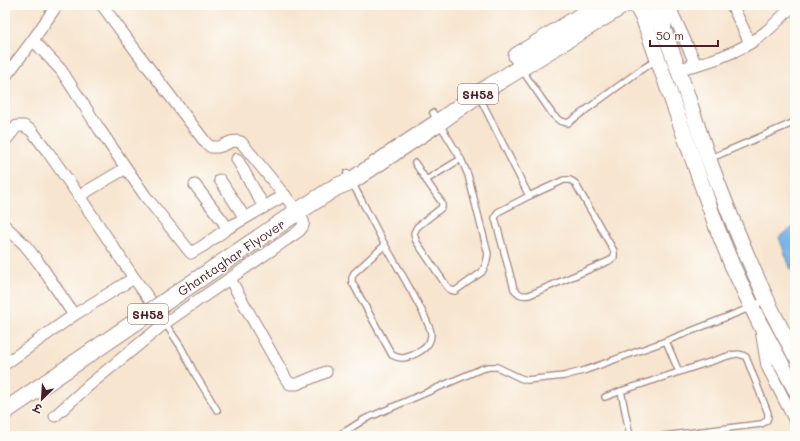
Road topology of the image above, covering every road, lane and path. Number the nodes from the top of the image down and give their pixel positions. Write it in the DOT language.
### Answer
graph roads {
  1 [pos="57,5"];
  2 [pos="102,5"];
  3 [pos="599,5"];
  4 [pos="623,5"];
  5 [pos="636,5"];
  6 [pos="653,5"];
  7 [pos="663,5"];
  8 [pos="669,5"];
  9 [pos="732,5"];
  10 [pos="793,5"];
  11 [pos="663,26"];
  12 [pos="33,40"];
  13 [pos="750,43"];
  14 [pos="658,60"];
  15 [pos="696,65"];
  16 [pos="520,68"];
  17 [pos="678,69"];
  18 [pos="5,77"];
  19 [pos="478,94"];
  20 [pos="436,117"];
  21 [pos="795,122"];
  22 [pos="5,141"];
  23 [pos="237,159"];
  24 [pos="461,159"];
  25 [pos="709,159"];
  26 [pos="415,163"];
  27 [pos="126,168"];
  28 [pos="220,180"];
  29 [pos="345,180"];
  30 [pos="426,180"];
  31 [pos="195,185"];
  32 [pos="79,196"];
  33 [pos="285,196"];
  34 [pos="529,196"];
  35 [pos="264,207"];
  36 [pos="294,214"];
  37 [pos="245,218"];
  38 [pos="5,226"];
  39 [pos="228,228"];
  40 [pos="385,245"];
  41 [pos="134,278"];
  42 [pos="230,279"];
  43 [pos="766,299"];
  44 [pos="752,307"];
  45 [pos="74,315"];
  46 [pos="760,322"];
  47 [pos="166,323"];
  48 [pos="666,341"];
  49 [pos="795,354"];
  50 [pos="5,364"];
  51 [pos="326,372"];
  52 [pos="679,372"];
  53 [pos="795,389"];
  54 [pos="621,390"];
  55 [pos="605,397"];
  56 [pos="217,410"];
  57 [pos="5,411"];
  58 [pos="55,416"];
  59 [pos="795,421"];
  60 [pos="337,436"];
  61 [pos="630,436"];
  62 [pos="663,436"];
  1 -- 12 [label="street"];
  2 -- 33 [label="street"];
  3 -- 20 [label="main road, SH58"];
  4 -- 16 [label="main road, SH58"];
  5 -- 14 [label="main road"];
  6 -- 11 [label="main road"];
  7 -- 11 [label="main road"];
  8 -- 15 [label="street"];
  9 -- 13 [label="street"];
  10 -- 13 [label="street"];
  11 -- 17 [label="main road"];
  12 -- 18 [label="street"];
  12 -- 27 [label="street"];
  13 -- 15 [label="street"];
  14 -- 16 [label="lane"];
  14 -- 44 [label="main road"];
  15 -- 17 [label="street"];
  16 -- 19 [label="main road, SH58"];
  17 -- 25 [label="main road"];
  19 -- 20 [label="main road, SH58"];
  19 -- 34 [label="lane"];
  20 -- 24 [label="lane"];
  20 -- 29 [label="main road, SH58"];
  21 -- 25 [label="lane"];
  22 -- 32 [label="street"];
  23 -- 35 [label="street"];
  24 -- 30 [label="lane"];
  24 -- 30 [label="lane"];
  25 -- 43 [label="main road"];
  26 -- 30 [label="lane"];
  27 -- 32 [label="street"];
  27 -- 39 [label="street"];
  28 -- 37 [label="street"];
  29 -- 36 [label="main road, SH58"];
  29 -- 40 [label="lane"];
  31 -- 39 [label="street"];
  32 -- 41 [label="street"];
  33 -- 35 [label="street"];
  33 -- 36 [label="street"];
  34 -- 34 [label="lane"];
  35 -- 37 [label="street"];
  36 -- 42 [label="street"];
  36 -- 57 [label="main road, Ghantaghar Flyover / SH58, bridge"];
  37 -- 39 [label="street"];
  38 -- 45 [label="street"];
  40 -- 40 [label="lane"];
  41 -- 45 [label="street"];
  41 -- 47 [label="street"];
  42 -- 47 [label="street"];
  42 -- 51 [label="street"];
  43 -- 44 [label="lane"];
  43 -- 49 [label="main road"];
  44 -- 46 [label="main road"];
  44 -- 48 [label="lane"];
  45 -- 50 [label="street"];
  46 -- 53 [label="main road"];
  46 -- 59 [label="street"];
  47 -- 56 [label="lane"];
  47 -- 58 [label="street"];
  48 -- 52 [label="lane"];
  48 -- 60 [label="lane"];
  52 -- 54 [label="lane"];
  52 -- 62 [label="lane"];
  54 -- 55 [label="lane"];
  54 -- 61 [label="lane"];
}
